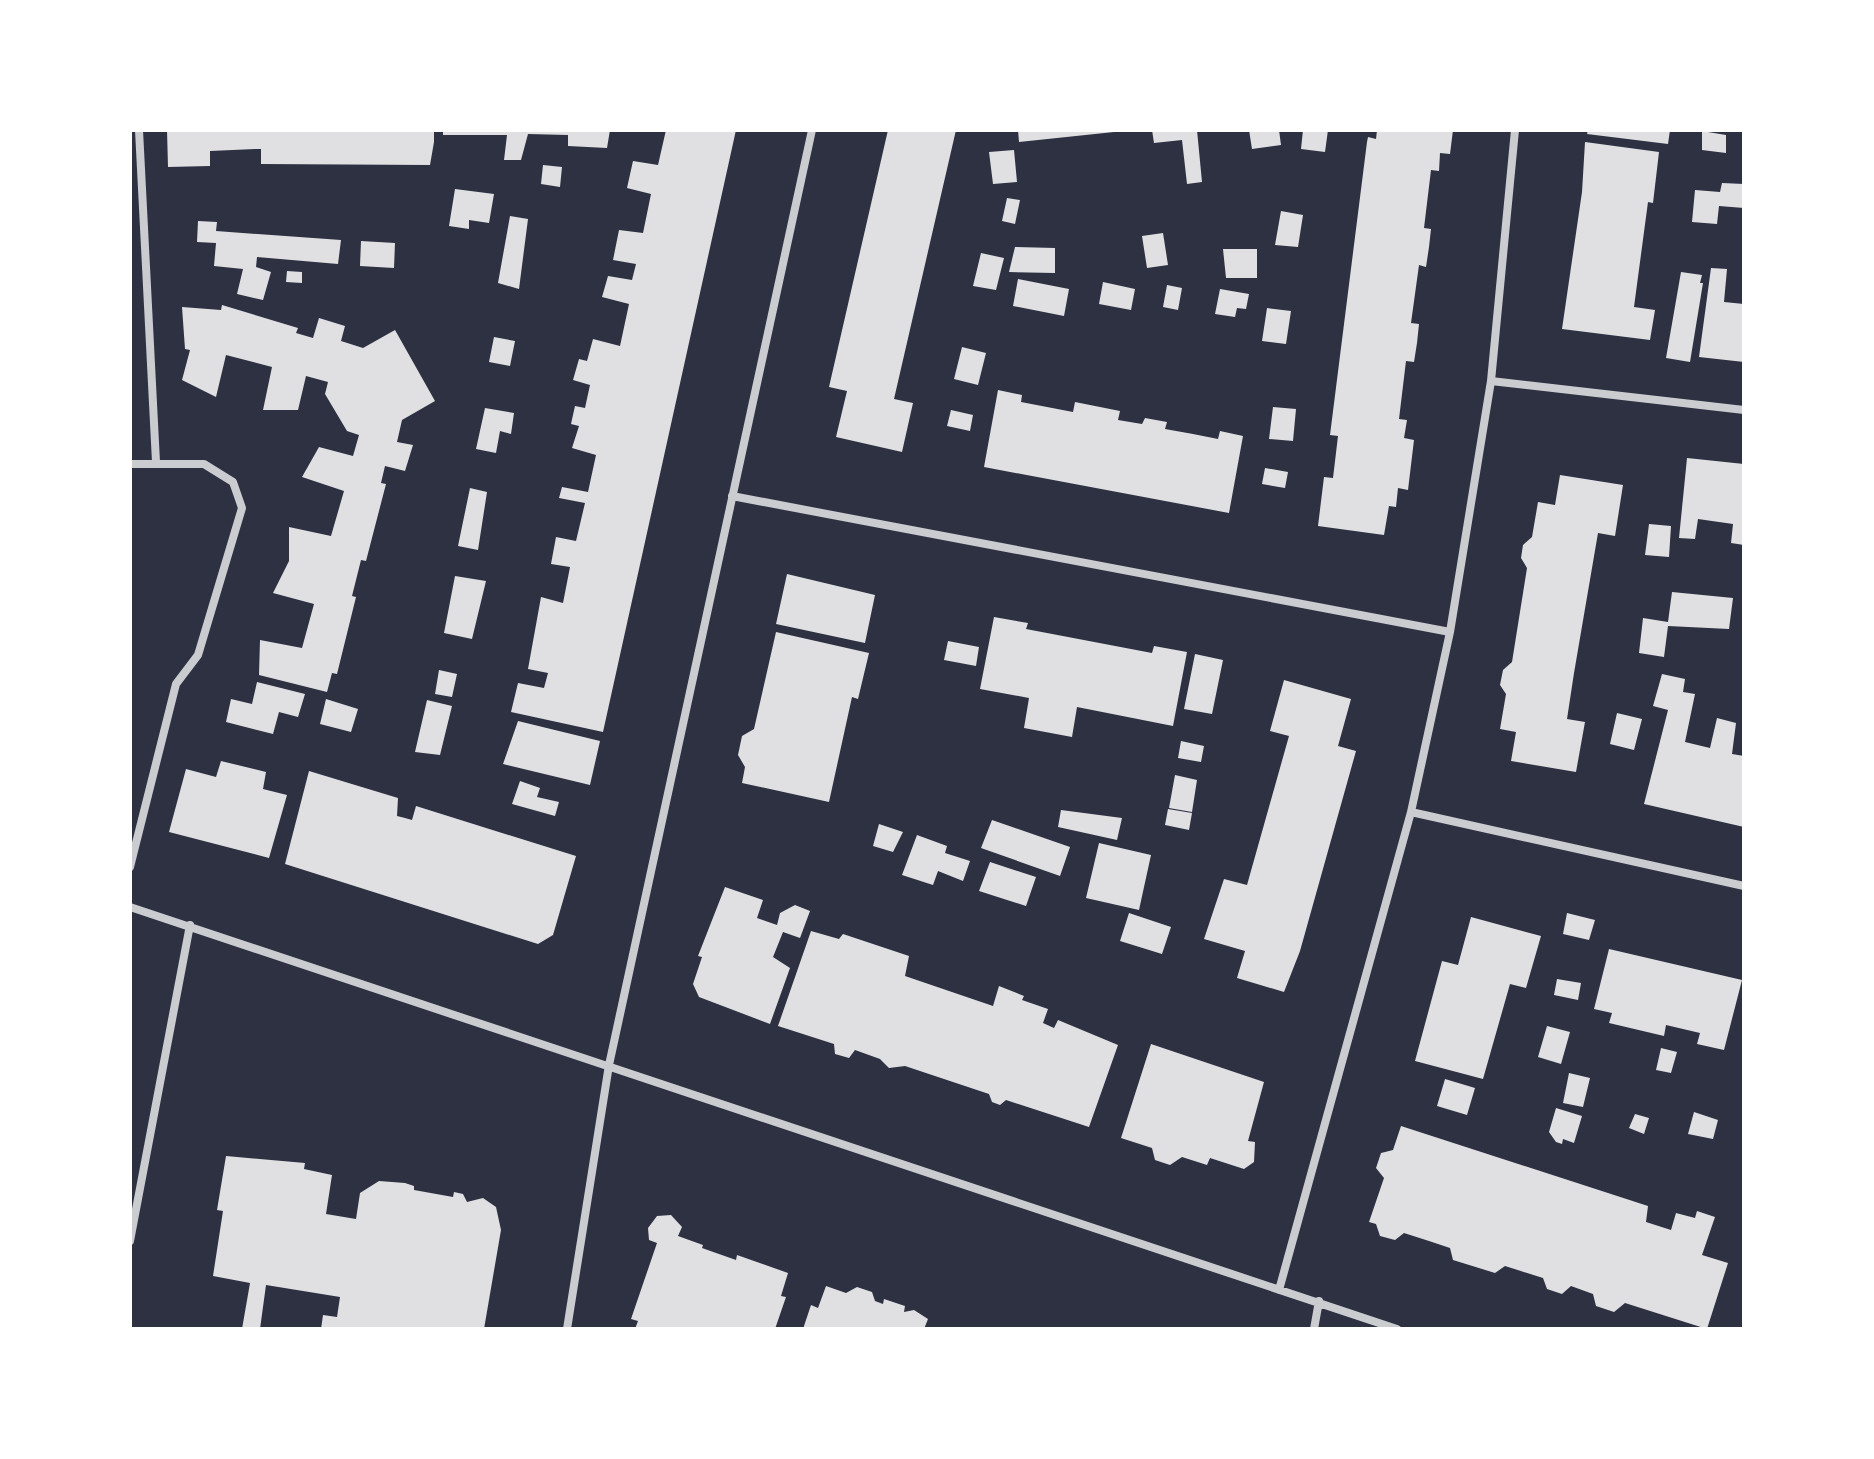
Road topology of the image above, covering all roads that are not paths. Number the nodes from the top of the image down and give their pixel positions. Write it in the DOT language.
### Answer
graph roads {
  1 [pos="139,130"];
  2 [pos="812,130"];
  3 [pos="1515,130"];
  4 [pos="1491,381"];
  5 [pos="1744,410"];
  6 [pos="156,462"];
  7 [pos="130,464"];
  8 [pos="732,496"];
  9 [pos="1450,632"];
  10 [pos="1411,812"];
  11 [pos="130,867"];
  12 [pos="1744,886"];
  13 [pos="130,907"];
  14 [pos="190,925"];
  15 [pos="609,1065"];
  16 [pos="130,1241"];
  17 [pos="1279,1290"];
  18 [pos="1319,1301"];
  19 [pos="567,1329"];
  20 [pos="1314,1329"];
  21 [pos="1397,1329"];
  1 -- 6 [label="street"];
  2 -- 8 [label="street"];
  3 -- 4 [label="street"];
  4 -- 5 [label="street"];
  4 -- 9 [label="street"];
  6 -- 7 [label="street"];
  6 -- 11 [label="street"];
  8 -- 9 [label="street"];
  8 -- 15 [label="street"];
  9 -- 10 [label="street"];
  10 -- 12 [label="street"];
  10 -- 17 [label="street"];
  13 -- 14 [label="street"];
  14 -- 15 [label="street"];
  14 -- 16 [label="street"];
  15 -- 17 [label="street"];
  15 -- 19 [label="street"];
  17 -- 18 [label="street"];
  18 -- 20 [label="street"];
  18 -- 21 [label="street"];
}
